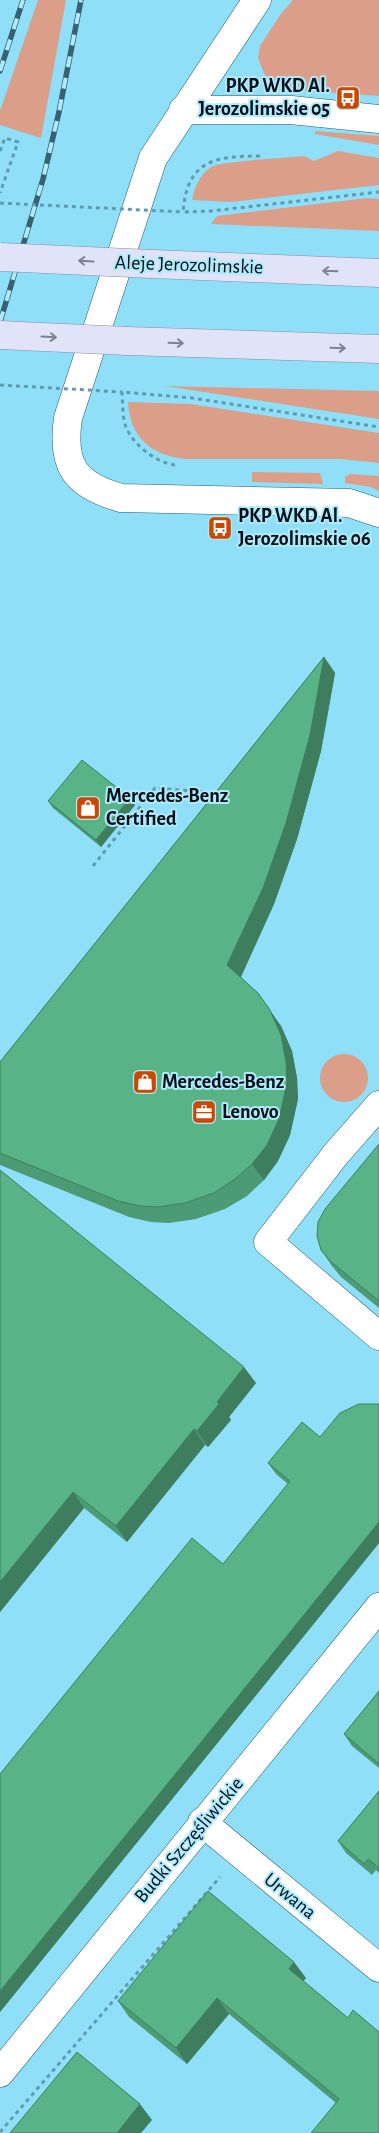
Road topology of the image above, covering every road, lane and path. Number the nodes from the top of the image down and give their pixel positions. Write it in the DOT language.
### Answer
graph roads {
  1 [pos="257,0"];
  2 [pos="183,110"];
  3 [pos="379,119"];
  4 [pos="0,151"];
  5 [pos="260,156"];
  6 [pos="379,192"];
  7 [pos="0,193"];
  8 [pos="0,203"];
  9 [pos="183,212"];
  10 [pos="0,257"];
  11 [pos="379,273"];
  12 [pos="0,335"];
  13 [pos="379,349"];
  14 [pos="0,385"];
  15 [pos="122,392"];
  16 [pos="379,427"];
  17 [pos="177,466"];
  18 [pos="379,513"];
  19 [pos="208,818"];
  20 [pos="92,866"];
  21 [pos="379,1105"];
  22 [pos="379,1336"];
  23 [pos="379,1607"];
  24 [pos="202,1822"];
  25 [pos="228,1873"];
  26 [pos="379,1968"];
  27 [pos="0,2073"];
  28 [pos="0,2132"];
  1 -- 2 [label="street"];
  2 -- 3 [label="street"];
  2 -- 18 [label="street"];
  4 -- 7 [label="path"];
  5 -- 9 [label="path"];
  6 -- 9 [label="path"];
  8 -- 9 [label="path, bridge"];
  11 -- 10 [label="main road, Aleje Jerozolimskie, one-way, bridge"];
  12 -- 13 [label="main road, one-way, bridge"];
  14 -- 15 [label="path, bridge"];
  15 -- 16 [label="path"];
  15 -- 17 [label="path"];
  19 -- 20 [label="path"];
  21 -- 22 [label="street"];
  23 -- 24 [label="street, Budki Szczęśliwickie"];
  24 -- 26 [label="street, Urwana"];
  24 -- 27 [label="street, Budki Szczęśliwickie"];
  25 -- 28 [label="path"];
}
